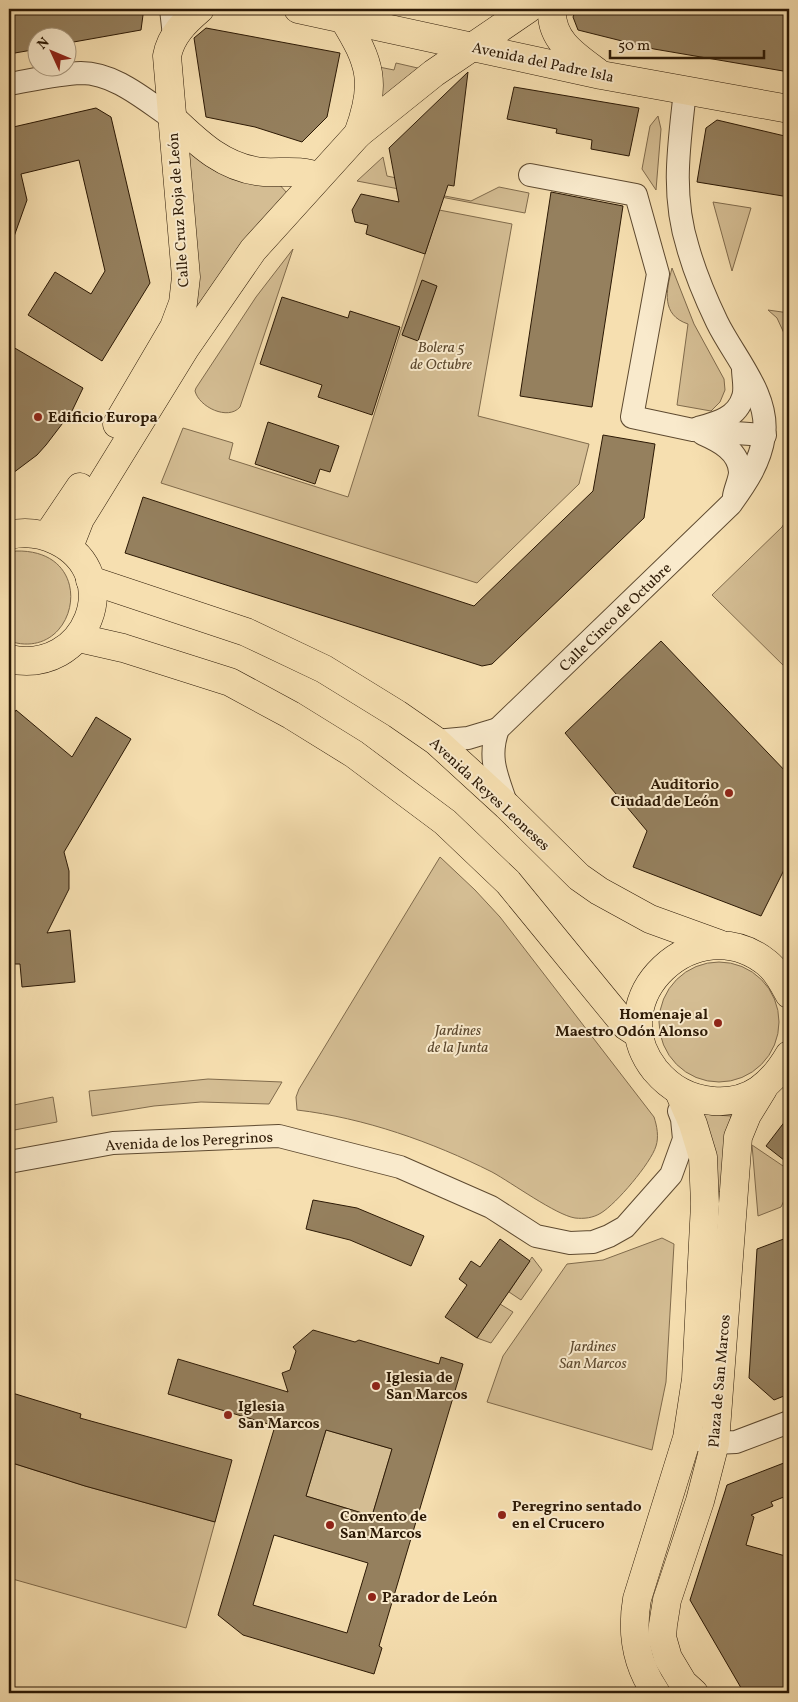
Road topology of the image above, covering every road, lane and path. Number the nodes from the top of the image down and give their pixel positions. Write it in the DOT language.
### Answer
graph roads {
  1 [pos="171,9"];
  2 [pos="200,9"];
  3 [pos="298,9"];
  4 [pos="511,9"];
  5 [pos="528,9"];
  6 [pos="552,9"];
  7 [pos="343,18"];
  8 [pos="414,33"];
  9 [pos="174,36"];
  10 [pos="473,46"];
  11 [pos="601,75"];
  12 [pos="9,84"];
  13 [pos="685,90"];
  14 [pos="789,109"];
  15 [pos="172,118"];
  16 [pos="358,134"];
  17 [pos="530,175"];
  18 [pos="318,177"];
  19 [pos="743,369"];
  20 [pos="693,430"];
  21 [pos="765,435"];
  22 [pos="732,504"];
  23 [pos="9,535"];
  24 [pos="58,541"];
  25 [pos="90,580"];
  26 [pos="79,638"];
  27 [pos="9,659"];
  28 [pos="498,729"];
  29 [pos="436,741"];
  30 [pos="507,806"];
  31 [pos="719,944"];
  32 [pos="789,994"];
  33 [pos="640,1035"];
  34 [pos="789,1055"];
  35 [pos="672,1087"];
  36 [pos="763,1089"];
  37 [pos="9,1162"];
  38 [pos="789,1422"];
  39 [pos="687,1438"];
  40 [pos="715,1443"];
  41 [pos="656,1693"];
  42 [pos="694,1693"];
  1 -- 9 [label="street"];
  2 -- 9 [label="main road, Calle Cruz Roja de León"];
  3 -- 7 [label="main road, Avenida del Padre Isla"];
  4 -- 8 [label="main road"];
  5 -- 10 [label="main road"];
  6 -- 11 [label="main road"];
  7 -- 8 [label="main road, Avenida del Padre Isla"];
  7 -- 16 [label="main road"];
  8 -- 10 [label="main road, Avenida del Padre Isla"];
  9 -- 15 [label="main road, Calle Cruz Roja de León"];
  10 -- 11 [label="main road, Avenida del Padre Isla"];
  10 -- 16 [label="main road"];
  11 -- 13 [label="main road, Avenida del Padre Isla"];
  12 -- 15 [label="street"];
  13 -- 14 [label="main road, Avenida del Padre Isla"];
  13 -- 19 [label="street, Calle Cinco de Octubre"];
  15 -- 18 [label="main road"];
  15 -- 24 [label="main road, Calle Cruz Roja de León"];
  16 -- 18 [label="main road"];
  17 -- 20 [label="street, Calle Cinco de Octubre"];
  18 -- 24 [label="main road"];
  19 -- 20 [label="street, Calle Cinco de Octubre"];
  19 -- 21 [label="street, Calle Cinco de Octubre"];
  20 -- 21 [label="street, Calle Cinco de Octubre"];
  20 -- 22 [label="street, Calle Cinco de Octubre"];
  21 -- 22 [label="street, Calle Cinco de Octubre"];
  22 -- 28 [label="street, Calle Cinco de Octubre"];
  23 -- 24 [label="main road"];
  24 -- 25 [label="main road"];
  25 -- 26 [label="main road"];
  25 -- 29 [label="main road, Avenida Reyes Leoneses"];
  26 -- 27 [label="main road"];
  26 -- 33 [label="main road"];
  28 -- 29 [label="street, Calle Cinco de Octubre"];
  28 -- 30 [label="street"];
  29 -- 30 [label="main road, Avenida Reyes Leoneses"];
  30 -- 31 [label="main road, Avenida Reyes Leoneses"];
  31 -- 32 [label="main road, Avenida Reyes Leoneses"];
  31 -- 33 [label="main road"];
  33 -- 35 [label="main road, Plaza de San Marcos"];
  34 -- 36 [label="main road"];
  35 -- 36 [label="main road"];
  35 -- 37 [label="street, Avenida de los Peregrinos"];
  35 -- 39 [label="main road, Plaza de San Marcos"];
  36 -- 40 [label="main road, Plaza de San Marcos"];
  38 -- 40 [label="street"];
  39 -- 40 [label="street"];
  39 -- 41 [label="main road, Plaza de San Marcos"];
  40 -- 42 [label="main road, Plaza de San Marcos"];
}
